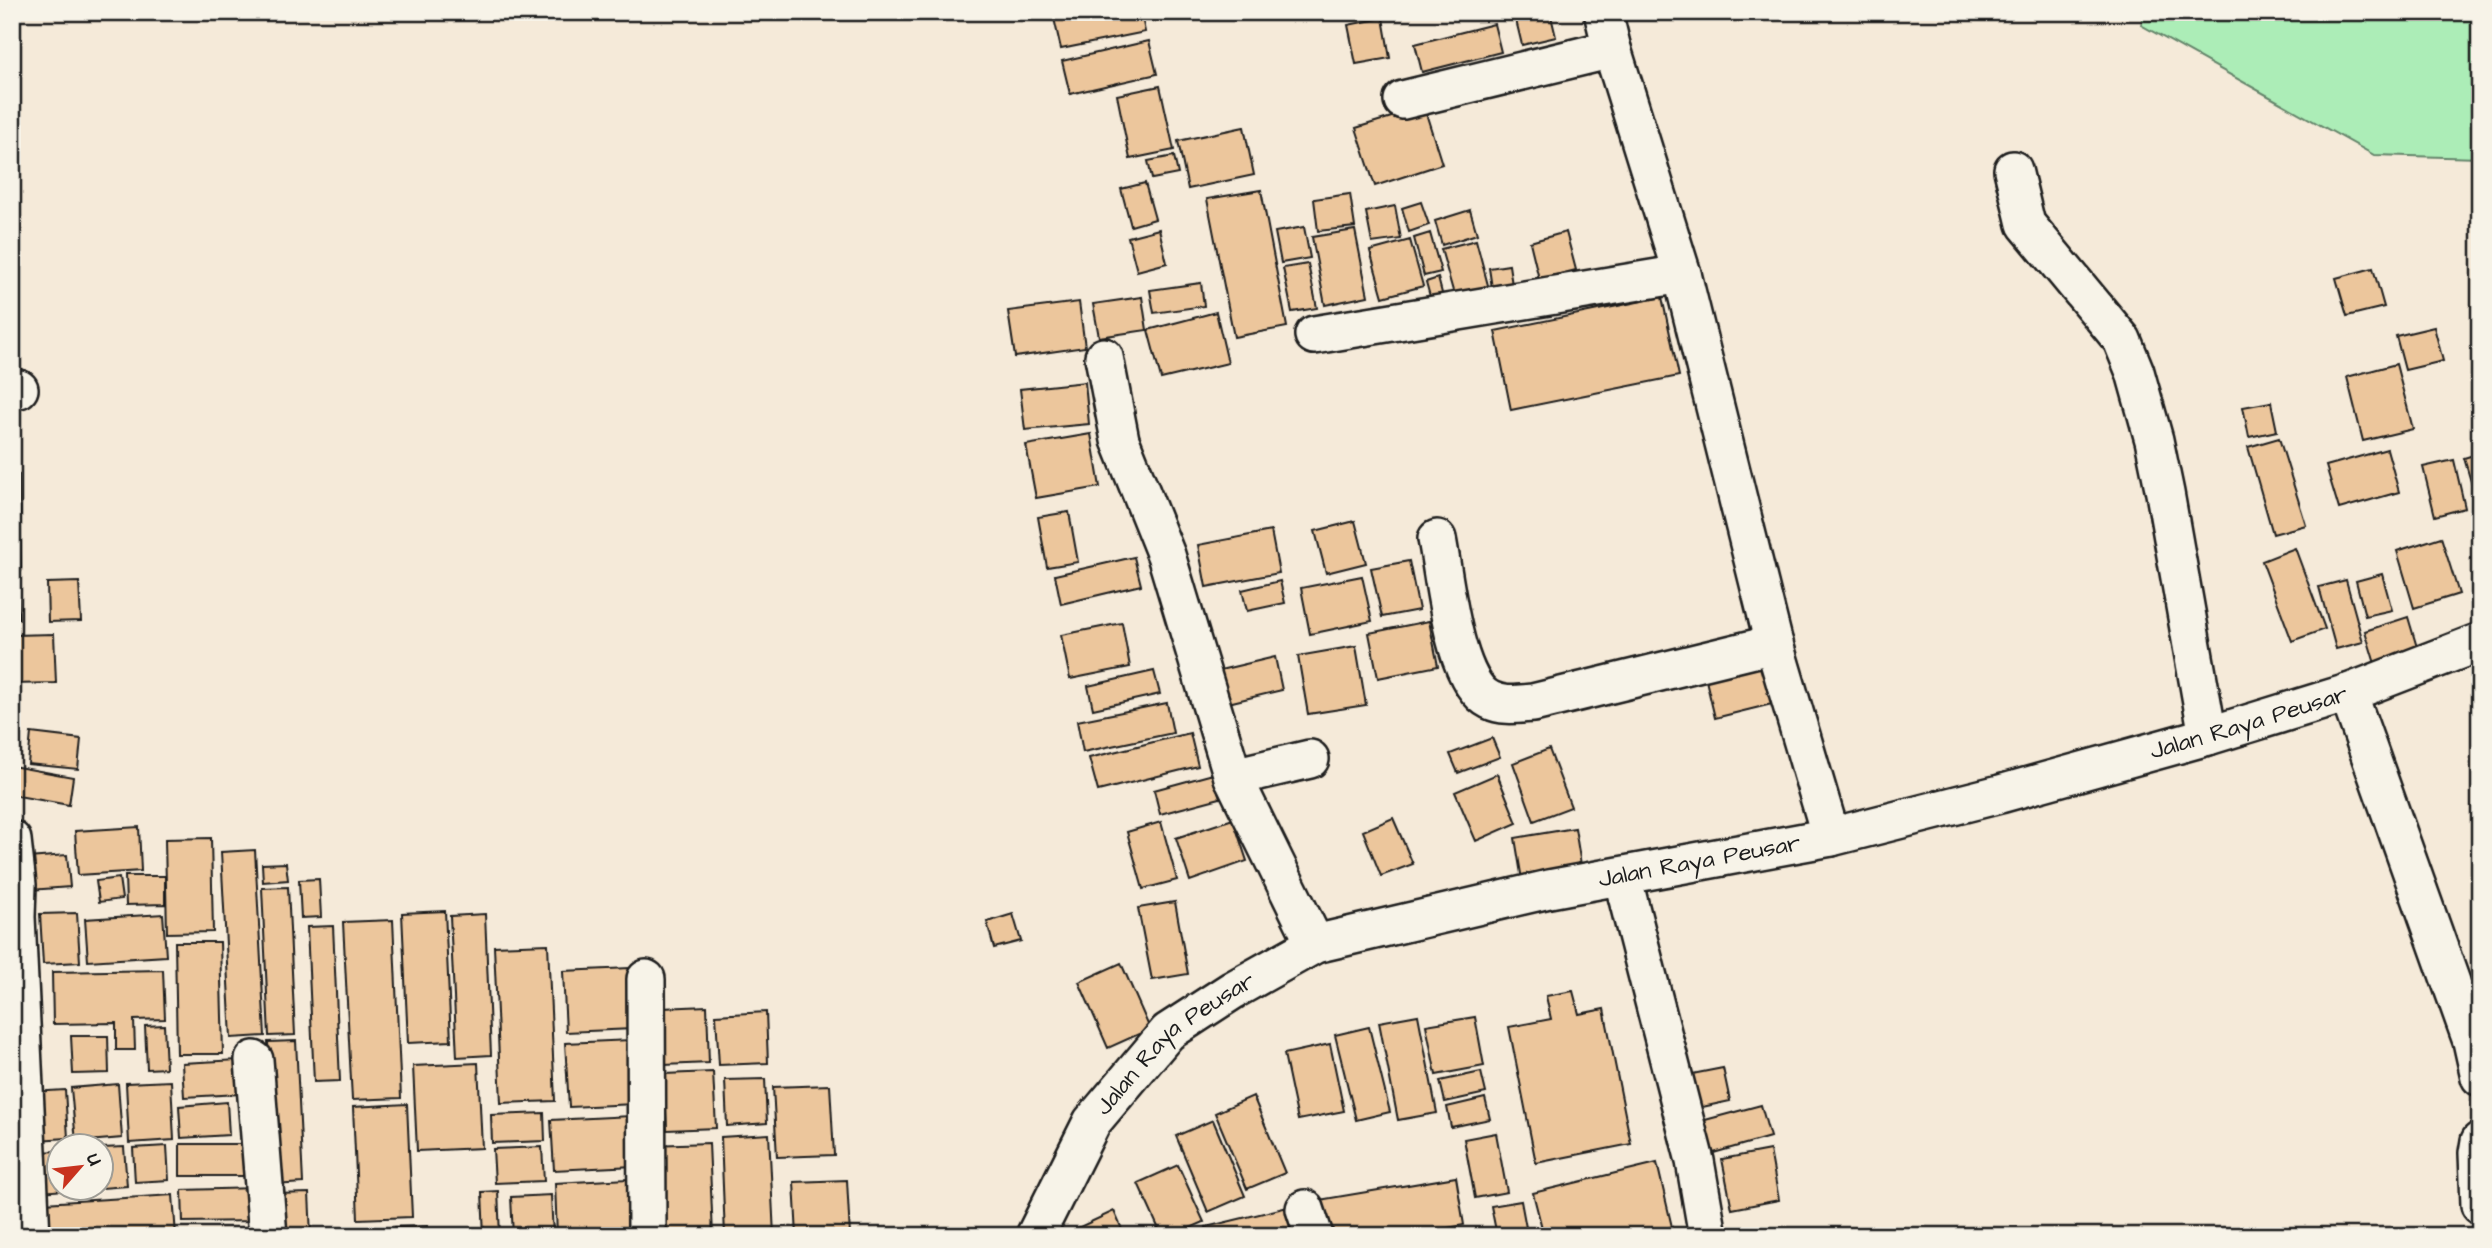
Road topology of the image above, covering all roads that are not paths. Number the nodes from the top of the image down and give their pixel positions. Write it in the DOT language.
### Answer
graph roads {
  1 [pos="1603,12"];
  2 [pos="1612,50"];
  3 [pos="1403,100"];
  4 [pos="2012,170"];
  5 [pos="1682,274"];
  6 [pos="1314,335"];
  7 [pos="1104,357"];
  8 [pos="1437,539"];
  9 [pos="2480,642"];
  10 [pos="1774,644"];
  11 [pos="2348,693"];
  12 [pos="2208,736"];
  13 [pos="1310,759"];
  14 [pos="1233,777"];
  15 [pos="1831,837"];
  16 [pos="12,841"];
  17 [pos="1622,876"];
  18 [pos="1315,944"];
  19 [pos="646,979"];
  20 [pos="254,1060"];
  21 [pos="2480,1077"];
  22 [pos="2480,1141"];
  23 [pos="2480,1205"];
  24 [pos="31,1236"];
  25 [pos="268,1236"];
  26 [pos="647,1236"];
  27 [pos="1035,1236"];
  28 [pos="1708,1236"];
  1 -- 2 [label="street"];
  2 -- 3 [label="street"];
  2 -- 5 [label="street"];
  4 -- 12 [label="street"];
  5 -- 6 [label="street"];
  5 -- 10 [label="street"];
  7 -- 14 [label="street"];
  8 -- 10 [label="street"];
  9 -- 11 [label="street, Jalan Raya Peusar"];
  10 -- 15 [label="street"];
  11 -- 12 [label="street, Jalan Raya Peusar"];
  11 -- 21 [label="street"];
  12 -- 15 [label="street, Jalan Raya Peusar"];
  13 -- 14 [label="street"];
  14 -- 18 [label="street"];
  15 -- 17 [label="street, Jalan Raya Peusar"];
  16 -- 24 [label="street"];
  17 -- 18 [label="street, Jalan Raya Peusar"];
  17 -- 28 [label="street"];
  18 -- 27 [label="street, Jalan Raya Peusar"];
  19 -- 26 [label="street"];
  20 -- 25 [label="street"];
  22 -- 23 [label="street"];
}
